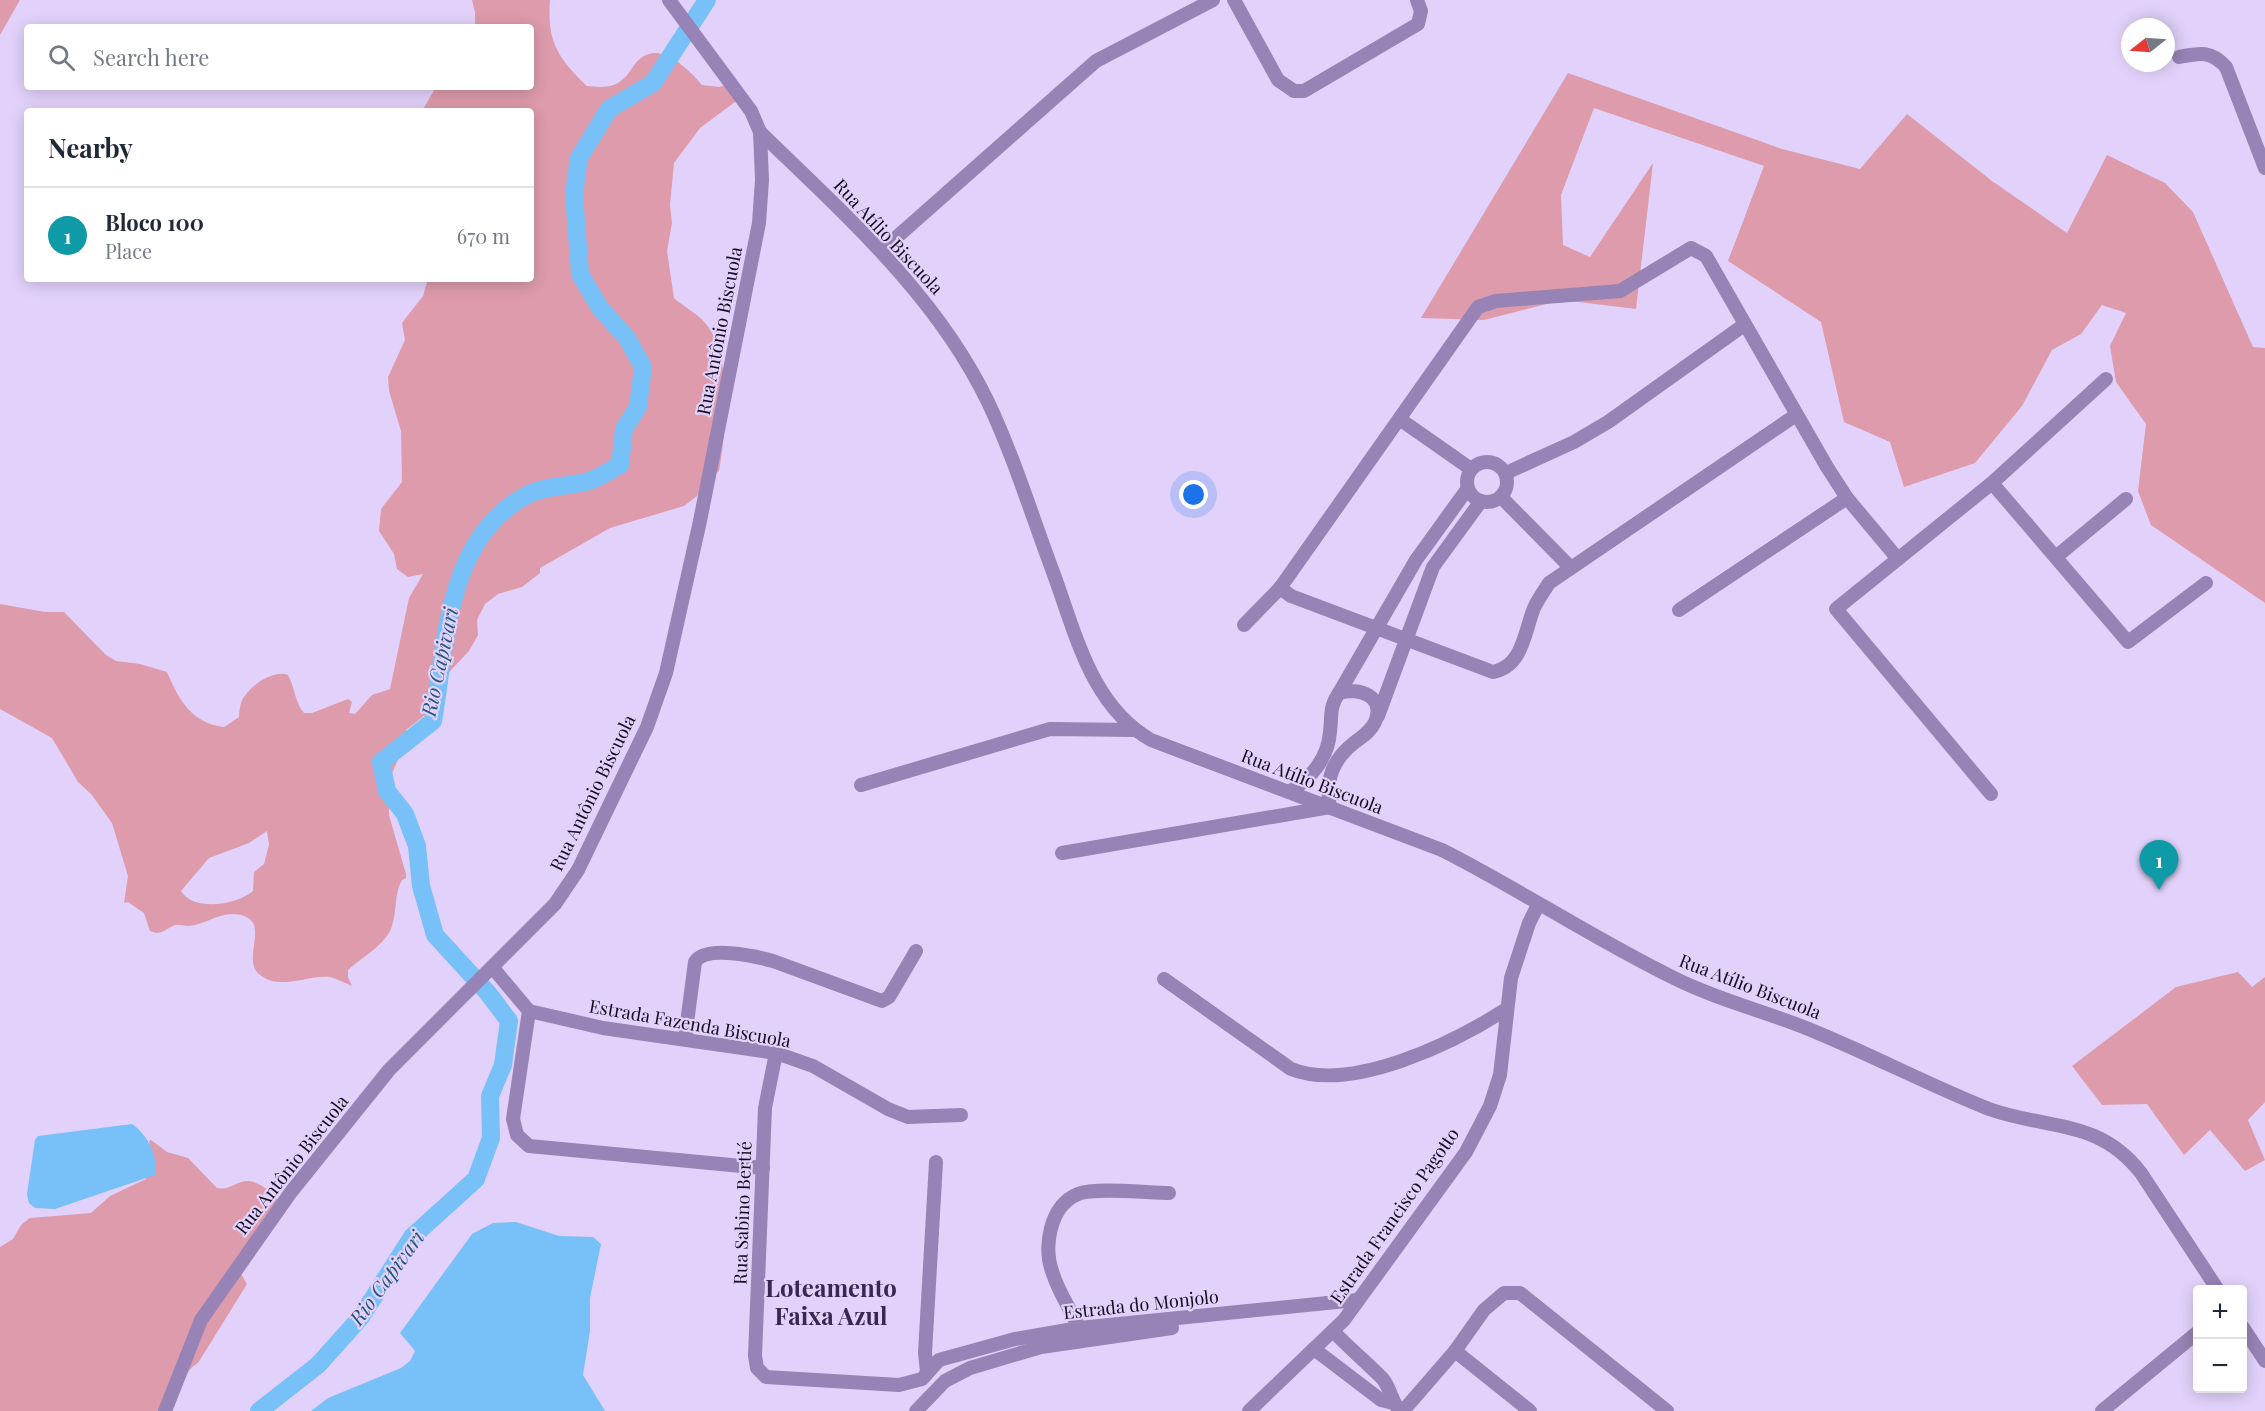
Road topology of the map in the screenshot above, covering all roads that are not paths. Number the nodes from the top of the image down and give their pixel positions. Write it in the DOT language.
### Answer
graph roads {
  1 [pos="669,0"];
  2 [pos="1213,0"];
  3 [pos="1234,0"];
  4 [pos="1417,0"];
  5 [pos="2179,57"];
  6 [pos="760,132"];
  7 [pos="2265,168"];
  8 [pos="881,251"];
  9 [pos="1744,325"];
  10 [pos="2106,379"];
  11 [pos="1796,415"];
  12 [pos="1401,420"];
  13 [pos="1471,469"];
  14 [pos="1506,473"];
  15 [pos="1992,483"];
  16 [pos="1468,488"];
  17 [pos="1501,497"];
  18 [pos="1847,498"];
  19 [pos="2126,499"];
  20 [pos="1481,501"];
  21 [pos="2057,556"];
  22 [pos="1898,558"];
  23 [pos="1570,567"];
  24 [pos="2206,583"];
  25 [pos="1280,588"];
  26 [pos="1679,610"];
  27 [pos="1244,625"];
  28 [pos="1377,627"];
  29 [pos="1407,638"];
  30 [pos="1339,693"];
  31 [pos="1376,720"];
  32 [pos="1134,730"];
  33 [pos="861,785"];
  34 [pos="1289,792"];
  35 [pos="1990,794"];
  36 [pos="1330,807"];
  37 [pos="1062,853"];
  38 [pos="1538,905"];
  39 [pos="916,951"];
  40 [pos="489,971"];
  41 [pos="1164,979"];
  42 [pos="1505,1010"];
  43 [pos="529,1011"];
  44 [pos="685,1038"];
  45 [pos="776,1053"];
  46 [pos="962,1115"];
  47 [pos="936,1162"];
  48 [pos="763,1168"];
  49 [pos="1170,1193"];
  50 [pos="2215,1285"];
  51 [pos="1357,1300"];
  52 [pos="1344,1320"];
  53 [pos="1079,1328"];
  54 [pos="1333,1331"];
  55 [pos="2247,1334"];
  56 [pos="2193,1336"];
  57 [pos="1314,1350"];
  58 [pos="1455,1351"];
  59 [pos="2265,1361"];
  60 [pos="933,1365"];
  61 [pos="760,1374"];
  62 [pos="1399,1408"];
  63 [pos="165,1411"];
  64 [pos="916,1411"];
  65 [pos="1249,1411"];
  66 [pos="1530,1411"];
  67 [pos="1667,1411"];
  68 [pos="2102,1411"];
  1 -- 6 [label="street, Rua Atílio Biscuola"];
  2 -- 8 [label="street"];
  3 -- 4 [label="street"];
  5 -- 7 [label="street"];
  6 -- 8 [label="street, Rua Atílio Biscuola"];
  6 -- 40 [label="street, Rua Antônio Biscuola"];
  8 -- 32 [label="street, Rua Atílio Biscuola"];
  9 -- 11 [label="street"];
  9 -- 12 [label="street"];
  9 -- 14 [label="street"];
  10 -- 15 [label="street"];
  11 -- 18 [label="street"];
  11 -- 23 [label="street"];
  12 -- 13 [label="street"];
  12 -- 25 [label="street"];
  13 -- 14 [label="street"];
  13 -- 16 [label="street"];
  14 -- 17 [label="street"];
  15 -- 21 [label="street"];
  15 -- 22 [label="street"];
  16 -- 20 [label="street"];
  16 -- 28 [label="street"];
  17 -- 20 [label="street"];
  17 -- 23 [label="street"];
  18 -- 22 [label="street"];
  18 -- 26 [label="street"];
  19 -- 21 [label="street"];
  20 -- 29 [label="street"];
  21 -- 24 [label="street"];
  22 -- 35 [label="street"];
  23 -- 29 [label="street"];
  25 -- 27 [label="street"];
  25 -- 28 [label="street"];
  28 -- 29 [label="street"];
  28 -- 30 [label="street"];
  29 -- 31 [label="street"];
  30 -- 31 [label="street"];
  30 -- 34 [label="street"];
  31 -- 36 [label="street"];
  32 -- 33 [label="street"];
  32 -- 34 [label="street, Rua Atílio Biscuola"];
  34 -- 36 [label="street, Rua Atílio Biscuola"];
  36 -- 37 [label="street"];
  36 -- 38 [label="street, Rua Atílio Biscuola"];
  38 -- 42 [label="street, Estrada Francisco Pagotto"];
  38 -- 50 [label="street, Rua Atílio Biscuola"];
  39 -- 44 [label="street"];
  40 -- 43 [label="street"];
  40 -- 63 [label="street, Rua Antônio Biscuola"];
  41 -- 42 [label="street"];
  42 -- 51 [label="street, Estrada Francisco Pagotto"];
  43 -- 44 [label="street, Estrada Fazenda Biscuola"];
  43 -- 48 [label="street"];
  44 -- 45 [label="street, Estrada Fazenda Biscuola"];
  45 -- 46 [label="street, Estrada Fazenda Biscuola"];
  45 -- 48 [label="street, Rua Sabino Bertié"];
  47 -- 60 [label="street"];
  48 -- 61 [label="street, Rua Sabino Bertié"];
  49 -- 53 [label="street"];
  51 -- 52 [label="street, Estrada Francisco Pagotto"];
  51 -- 53 [label="street, Estrada do Monjolo"];
  52 -- 54 [label="street, Estrada Francisco Pagotto"];
  52 -- 64 [label="street"];
  53 -- 60 [label="street, Estrada do Monjolo"];
  54 -- 57 [label="street, Estrada Francisco Pagotto"];
  54 -- 62 [label="street"];
  55 -- 59 [label="street"];
  56 -- 68 [label="street"];
  57 -- 62 [label="street"];
  57 -- 65 [label="street, Estrada Francisco Pagotto"];
  58 -- 62 [label="street"];
  58 -- 66 [label="street"];
  58 -- 67 [label="street"];
  60 -- 61 [label="street, Estrada do Monjolo"];
}
